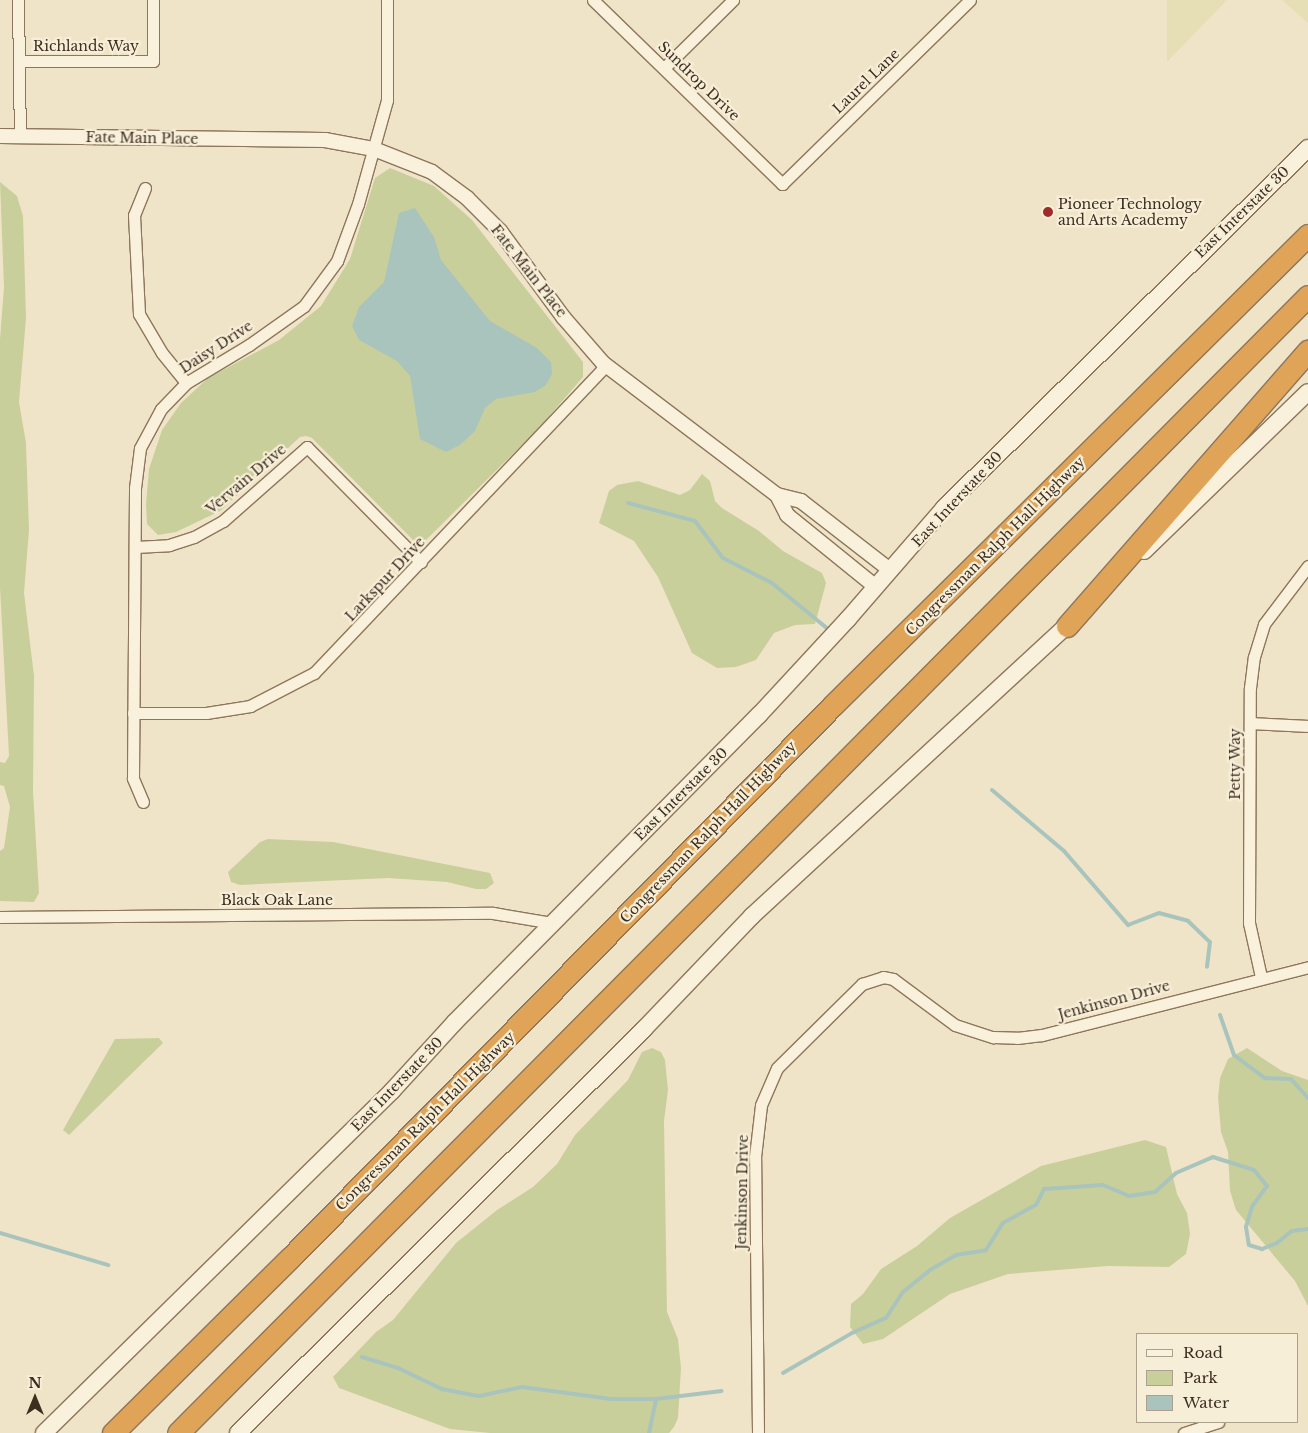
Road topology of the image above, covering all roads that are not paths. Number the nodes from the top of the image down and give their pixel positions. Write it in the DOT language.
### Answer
graph roads {
  1 [pos="18,0"];
  2 [pos="153,0"];
  3 [pos="388,0"];
  4 [pos="593,0"];
  5 [pos="733,0"];
  6 [pos="970,0"];
  7 [pos="19,61"];
  8 [pos="664,68"];
  9 [pos="0,136"];
  10 [pos="20,137"];
  11 [pos="374,148"];
  12 [pos="1308,148"];
  13 [pos="782,184"];
  14 [pos="145,188"];
  15 [pos="1308,235"];
  16 [pos="1308,296"];
  17 [pos="1308,351"];
  18 [pos="606,366"];
  19 [pos="186,383"];
  20 [pos="1308,392"];
  21 [pos="777,495"];
  22 [pos="135,547"];
  23 [pos="421,562"];
  24 [pos="1308,566"];
  25 [pos="890,570"];
  26 [pos="876,586"];
  27 [pos="1067,626"];
  28 [pos="133,713"];
  29 [pos="1250,724"];
  30 [pos="1308,726"];
  31 [pos="143,802"];
  32 [pos="0,917"];
  33 [pos="553,923"];
  34 [pos="1308,967"];
  35 [pos="1261,977"];
  36 [pos="1215,1423"];
  37 [pos="44,1433"];
  38 [pos="113,1433"];
  39 [pos="178,1433"];
  40 [pos="238,1433"];
  41 [pos="758,1433"];
  42 [pos="1184,1433"];
  1 -- 7 [label="street"];
  2 -- 7 [label="street, Richlands Way"];
  3 -- 11 [label="street, Daisy Drive"];
  4 -- 8 [label="street, Sundrop Drive"];
  5 -- 8 [label="street"];
  6 -- 13 [label="street, Laurel Lane"];
  7 -- 10 [label="street"];
  8 -- 13 [label="street, Sundrop Drive"];
  9 -- 10 [label="street, Fate Main Place"];
  10 -- 11 [label="street, Fate Main Place"];
  11 -- 18 [label="street, Fate Main Place"];
  11 -- 19 [label="street, Daisy Drive"];
  12 -- 25 [label="main road, East Interstate 30"];
  14 -- 19 [label="street"];
  15 -- 38 [label="highway, Congressman Ralph Hall Highway"];
  16 -- 39 [label="highway"];
  17 -- 27 [label="highway"];
  18 -- 21 [label="street, Fate Main Place"];
  18 -- 23 [label="street, Larkspur Drive"];
  19 -- 22 [label="street, Daisy Drive"];
  20 -- 27 [label="main road"];
  21 -- 25 [label="street, Fate Main Place"];
  21 -- 26 [label="street, Fate Main Place"];
  22 -- 23 [label="street, Vervain Drive"];
  22 -- 28 [label="street, Daisy Drive"];
  23 -- 28 [label="street, Larkspur Drive"];
  24 -- 29 [label="street, Petty Way"];
  25 -- 26 [label="main road, East Interstate 30"];
  26 -- 33 [label="main road, East Interstate 30"];
  27 -- 40 [label="main road"];
  28 -- 31 [label="street, Daisy Drive"];
  29 -- 30 [label="street"];
  29 -- 35 [label="street, Petty Way"];
  32 -- 33 [label="street, Black Oak Lane"];
  33 -- 37 [label="main road, East Interstate 30"];
  34 -- 35 [label="street, Jenkinson Drive"];
  35 -- 41 [label="street, Jenkinson Drive"];
  36 -- 42 [label="street"];
}
